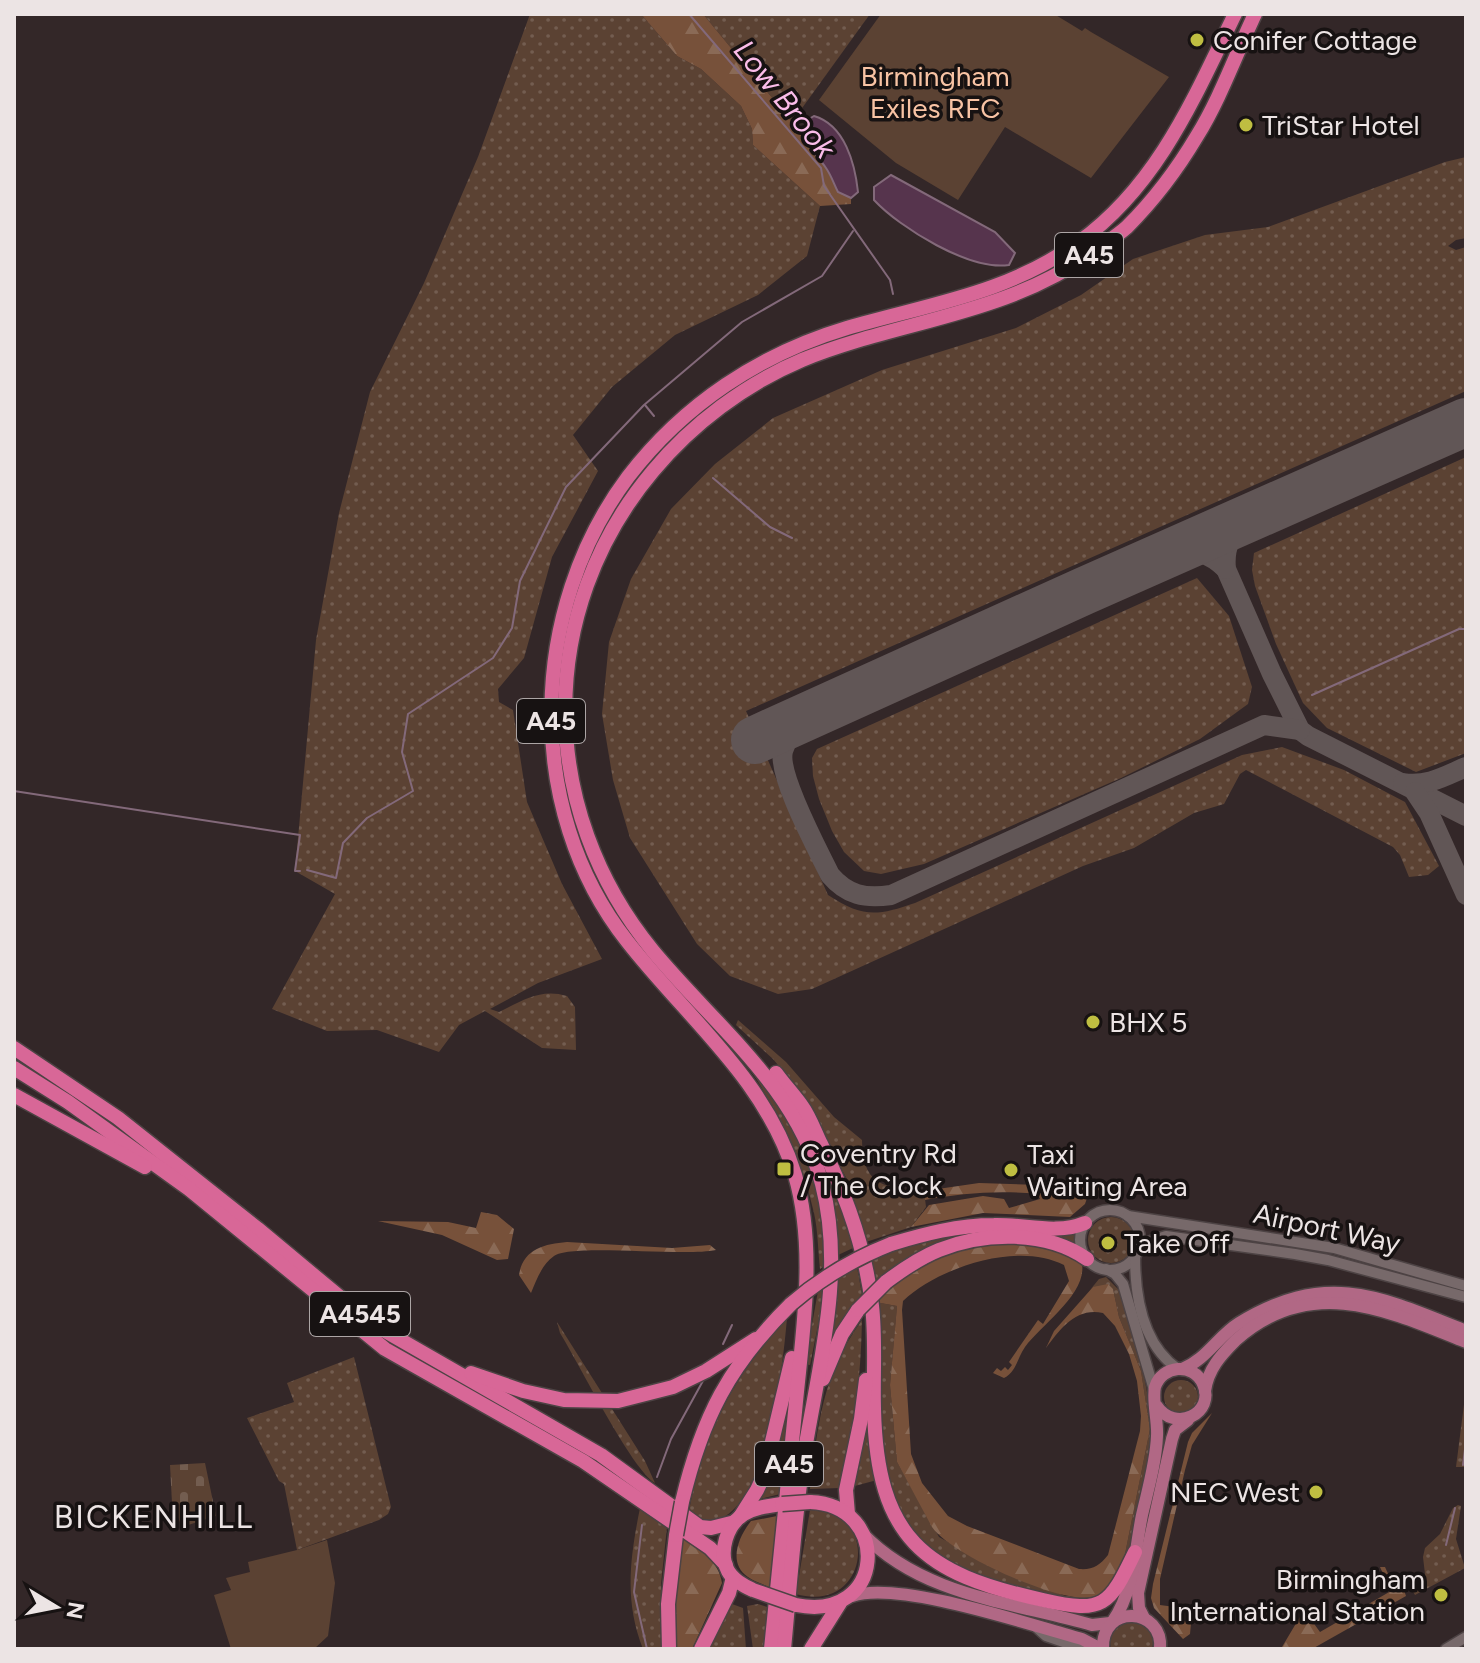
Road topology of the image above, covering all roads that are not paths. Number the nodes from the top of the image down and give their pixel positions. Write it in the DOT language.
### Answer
graph roads {
  1 [pos="1235,14"];
  2 [pos="1255,14"];
  3 [pos="713,1016"];
  4 [pos="14,1048"];
  5 [pos="14,1068"];
  6 [pos="14,1095"];
  7 [pos="207,1204"];
  8 [pos="1128,1216"];
  9 [pos="1085,1223"];
  10 [pos="1137,1252"];
  11 [pos="1087,1259"];
  12 [pos="1106,1269"];
  13 [pos="806,1273"];
  14 [pos="1466,1286"];
  15 [pos="1439,1290"];
  16 [pos="1466,1297"];
  17 [pos="1466,1304"];
  18 [pos="865,1309"];
  19 [pos="1466,1331"];
  20 [pos="756,1339"];
  21 [pos="1466,1342"];
  22 [pos="436,1362"];
  23 [pos="1180,1369"];
  24 [pos="1154,1390"];
  25 [pos="1205,1391"];
  26 [pos="1156,1405"];
  27 [pos="1193,1416"];
  28 [pos="848,1514"];
  29 [pos="737,1519"];
  30 [pos="863,1534"];
  31 [pos="1135,1552"];
  32 [pos="730,1571"];
  33 [pos="791,1573"];
  34 [pos="846,1599"];
  35 [pos="1144,1618"];
  36 [pos="1112,1622"];
  37 [pos="1034,1626"];
  38 [pos="1466,1637"];
  39 [pos="1466,1645"];
  40 [pos="669,1649"];
  41 [pos="701,1649"];
  42 [pos="771,1649"];
  43 [pos="784,1649"];
  44 [pos="811,1649"];
  45 [pos="1084,1649"];
  46 [pos="1102,1649"];
  47 [pos="1160,1649"];
  48 [pos="1446,1649"];
  49 [pos="1460,1649"];
  1 -- 13 [label="highway, A45"];
  2 -- 3 [label="highway, A45"];
  3 -- 18 [label="highway"];
  3 -- 33 [label="highway, A45"];
  4 -- 22 [label="highway, A4545"];
  5 -- 7 [label="highway, A4545"];
  6 -- 7 [label="highway"];
  7 -- 32 [label="highway, A4545"];
  8 -- 9 [label="street"];
  8 -- 10 [label="street"];
  8 -- 14 [label="street, Airport Way"];
  9 -- 11 [label="street"];
  9 -- 20 [label="highway, bridge"];
  10 -- 12 [label="street"];
  10 -- 15 [label="street, Airport Way"];
  10 -- 23 [label="street"];
  11 -- 12 [label="street"];
  11 -- 18 [label="highway, bridge"];
  12 -- 24 [label="street"];
  13 -- 29 [label="highway"];
  13 -- 42 [label="highway, A45"];
  15 -- 16 [label="street, Airport Way"];
  15 -- 17 [label="street"];
  18 -- 28 [label="highway"];
  18 -- 31 [label="highway"];
  18 -- 33 [label="highway"];
  19 -- 23 [label="main road"];
  20 -- 22 [label="highway, A4545"];
  20 -- 40 [label="highway, bridge"];
  21 -- 25 [label="main road"];
  22 -- 29 [label="highway, A4545"];
  23 -- 24 [label="main road"];
  23 -- 25 [label="main road"];
  24 -- 26 [label="main road"];
  25 -- 27 [label="main road"];
  26 -- 27 [label="main road"];
  26 -- 31 [label="main road"];
  27 -- 35 [label="main road"];
  28 -- 29 [label="highway, bridge"];
  28 -- 30 [label="highway"];
  29 -- 32 [label="highway"];
  30 -- 34 [label="highway"];
  30 -- 36 [label="main road"];
  31 -- 36 [label="main road"];
  32 -- 34 [label="highway, bridge"];
  32 -- 41 [label="highway"];
  33 -- 43 [label="highway, A45"];
  34 -- 37 [label="main road"];
  34 -- 44 [label="highway"];
  35 -- 36 [label="main road"];
  35 -- 47 [label="main road"];
  36 -- 46 [label="main road"];
  37 -- 45 [label="street"];
  37 -- 46 [label="main road"];
  38 -- 48 [label="street"];
  39 -- 49 [label="street"];
}
